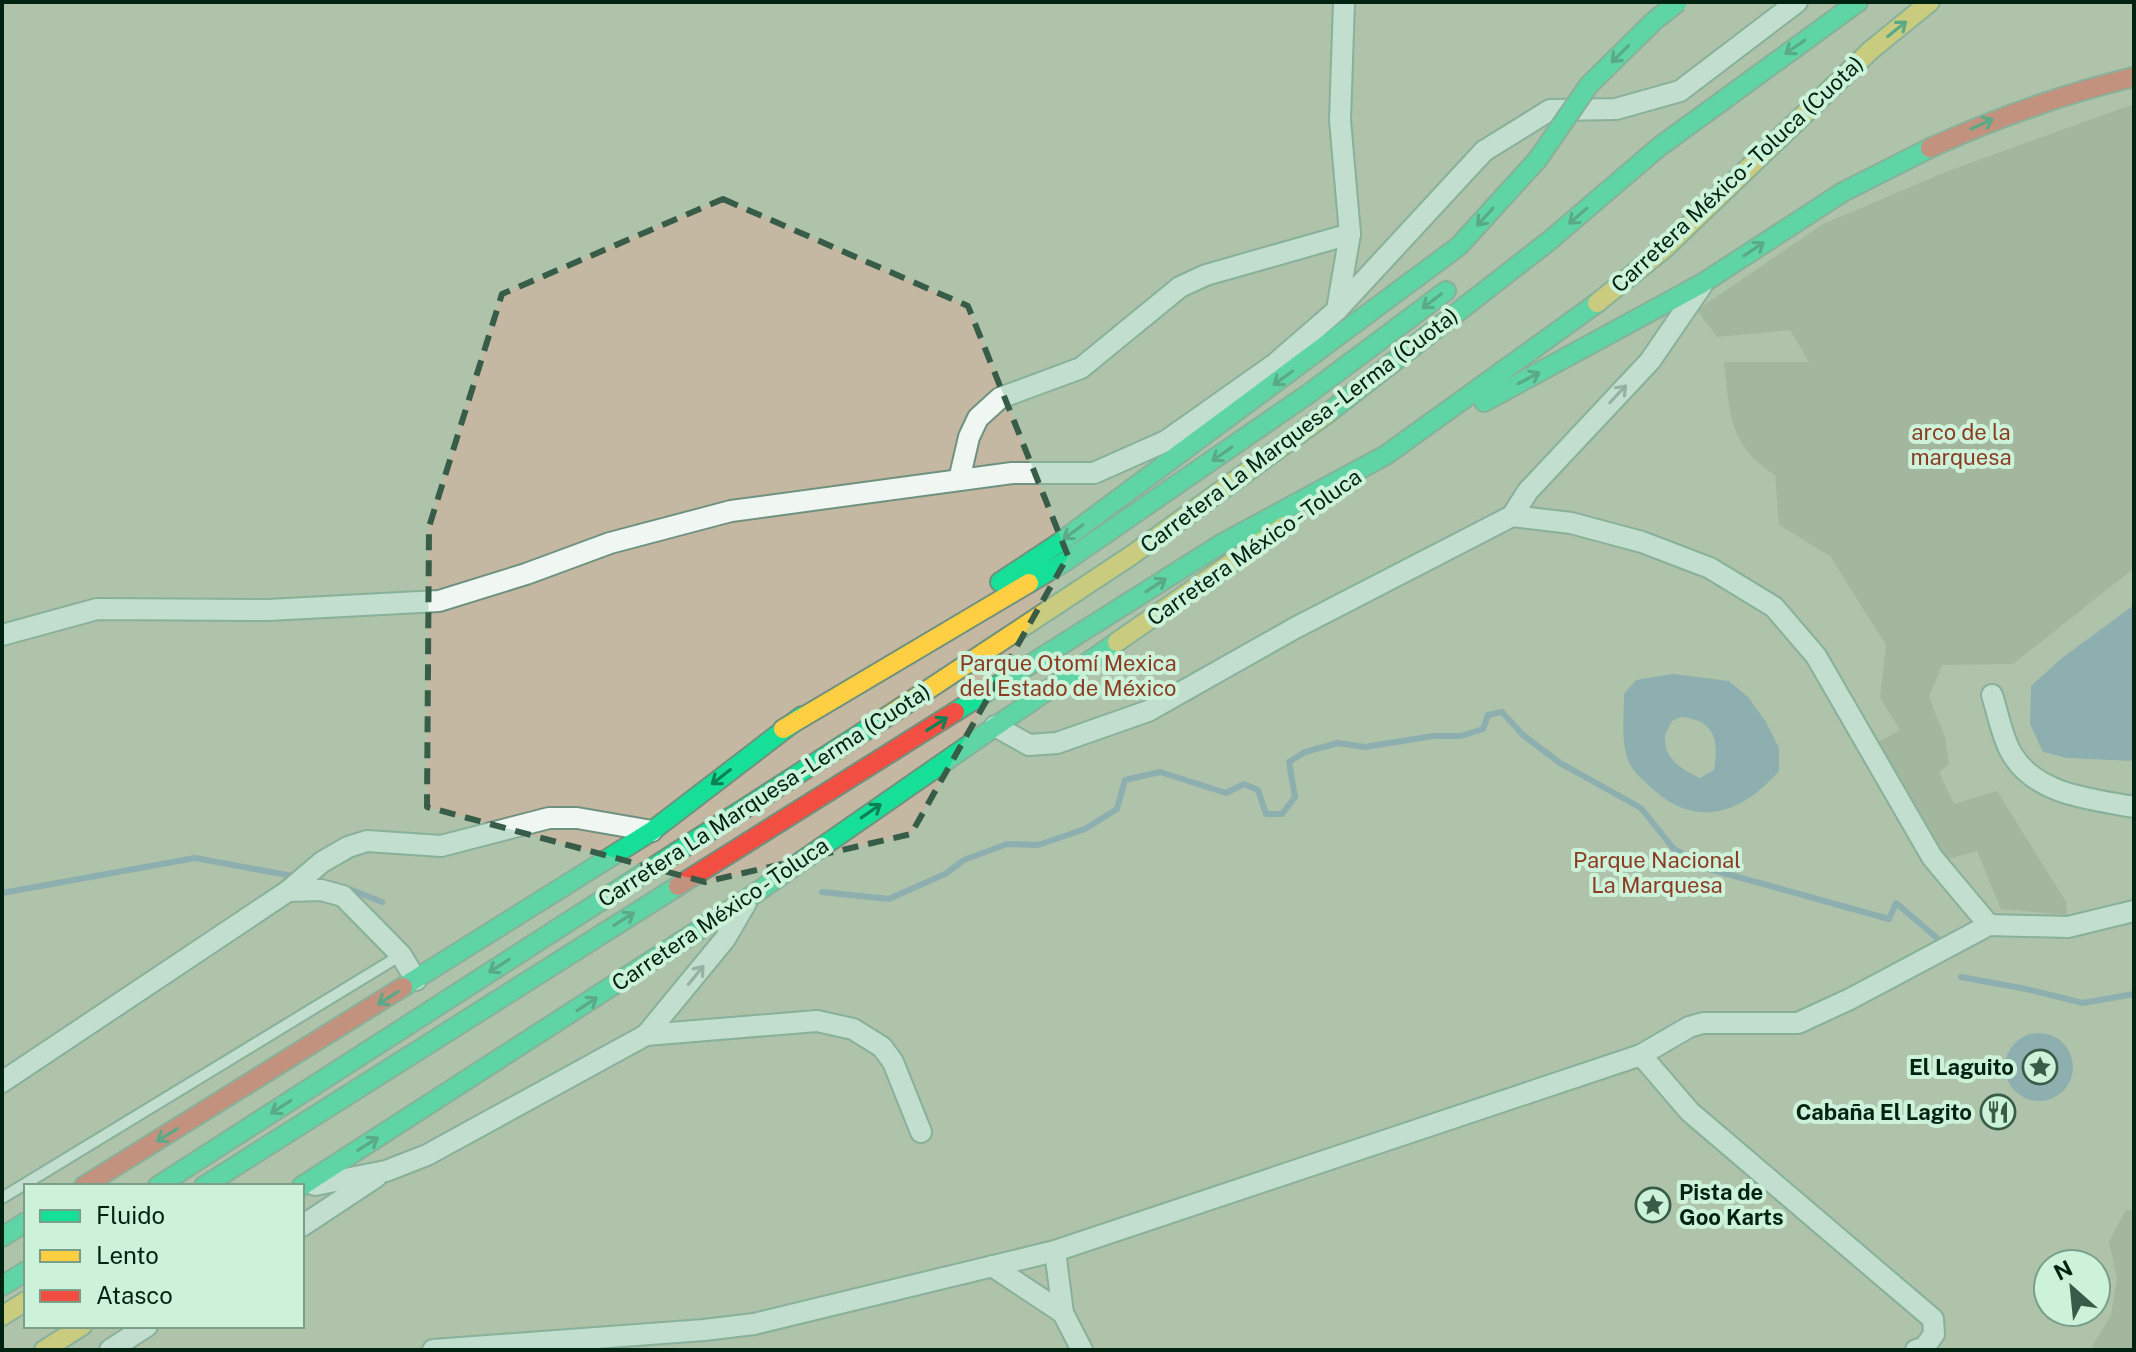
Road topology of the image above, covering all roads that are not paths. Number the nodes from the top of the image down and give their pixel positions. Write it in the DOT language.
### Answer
graph roads {
  1 [pos="1344,2"];
  2 [pos="1678,2"];
  3 [pos="1797,2"];
  4 [pos="1858,2"];
  5 [pos="1930,2"];
  6 [pos="1712,68"];
  7 [pos="2134,77"];
  8 [pos="1733,91"];
  9 [pos="1659,147"];
  10 [pos="1560,207"];
  11 [pos="1350,234"];
  12 [pos="1465,277"];
  13 [pos="1703,283"];
  14 [pos="1337,310"];
  15 [pos="1332,342"];
  16 [pos="1386,455"];
  17 [pos="959,480"];
  18 [pos="1512,516"];
  19 [pos="2,635"];
  20 [pos="1992,695"];
  21 [pos="995,726"];
  22 [pos="783,729"];
  23 [pos="2134,807"];
  24 [pos="652,831"];
  25 [pos="293,887"];
  26 [pos="750,897"];
  27 [pos="2134,911"];
  28 [pos="1989,925"];
  29 [pos="401,955"];
  30 [pos="416,980"];
  31 [pos="646,1035"];
  32 [pos="1641,1055"];
  33 [pos="2,1082"];
  34 [pos="921,1132"];
  35 [pos="386,1171"];
  36 [pos="25,1184"];
  37 [pos="87,1184"];
  38 [pos="161,1184"];
  39 [pos="207,1184"];
  40 [pos="24,1185"];
  41 [pos="304,1186"];
  42 [pos="304,1187"];
  43 [pos="2,1198"];
  44 [pos="24,1223"];
  45 [pos="304,1225"];
  46 [pos="2,1237"];
  47 [pos="1055,1251"];
  48 [pos="992,1266"];
  49 [pos="24,1272"];
  50 [pos="2,1286"];
  51 [pos="24,1302"];
  52 [pos="1063,1313"];
  53 [pos="2,1316"];
  54 [pos="79,1328"];
  55 [pos="144,1328"];
  56 [pos="44,1350"];
  57 [pos="110,1350"];
  58 [pos="433,1350"];
  59 [pos="1082,1350"];
  60 [pos="1916,1350"];
  1 -- 11 [label="street"];
  2 -- 15 [label="main road, one-way, bridge"];
  3 -- 6 [label="street"];
  4 -- 8 [label="main road, one-way"];
  16 -- 5 [label="main road, Carretera México - Toluca (Cuota), one-way"];
  6 -- 8 [label="street"];
  6 -- 14 [label="street"];
  13 -- 7 [label="main road, Carretera México - Toluca, one-way"];
  8 -- 9 [label="main road"];
  9 -- 10 [label="main road"];
  9 -- 38 [label="main road, Carretera La Marquesa - Lerma (Cuota), one-way"];
  11 -- 14 [label="street"];
  11 -- 17 [label="street"];
  12 -- 22 [label="main road, one-way"];
  16 -- 13 [label="main road, Carretera México - Toluca, one-way"];
  18 -- 13 [label="street, one-way"];
  14 -- 15 [label="street"];
  14 -- 17 [label="street"];
  15 -- 22 [label="main road, one-way"];
  16 -- 21 [label="main road, Carretera México - Toluca"];
  39 -- 16 [label="main road, Carretera La Marquesa - Lerma (Cuota), one-way"];
  17 -- 19 [label="street"];
  18 -- 21 [label="street"];
  18 -- 28 [label="street"];
  20 -- 23 [label="street"];
  26 -- 21 [label="main road, Carretera México - Toluca, one-way"];
  22 -- 24 [label="main road, one-way"];
  24 -- 25 [label="street"];
  24 -- 30 [label="main road"];
  25 -- 29 [label="street"];
  25 -- 33 [label="street"];
  31 -- 26 [label="street, one-way"];
  41 -- 26 [label="main road, Carretera México - Toluca, one-way"];
  27 -- 28 [label="street"];
  28 -- 32 [label="street"];
  29 -- 30 [label="street"];
  29 -- 36 [label="lane"];
  30 -- 37 [label="main road, one-way"];
  31 -- 34 [label="street"];
  31 -- 35 [label="street"];
  32 -- 47 [label="street"];
  32 -- 60 [label="street"];
  35 -- 42 [label="street"];
  35 -- 45 [label="street"];
  40 -- 43 [label="lane"];
  44 -- 46 [label="main road"];
  47 -- 48 [label="street"];
  47 -- 52 [label="street"];
  48 -- 52 [label="street"];
  48 -- 58 [label="street"];
  49 -- 50 [label="main road"];
  51 -- 53 [label="main road"];
  52 -- 59 [label="street"];
  54 -- 56 [label="main road"];
  55 -- 57 [label="street"];
}
